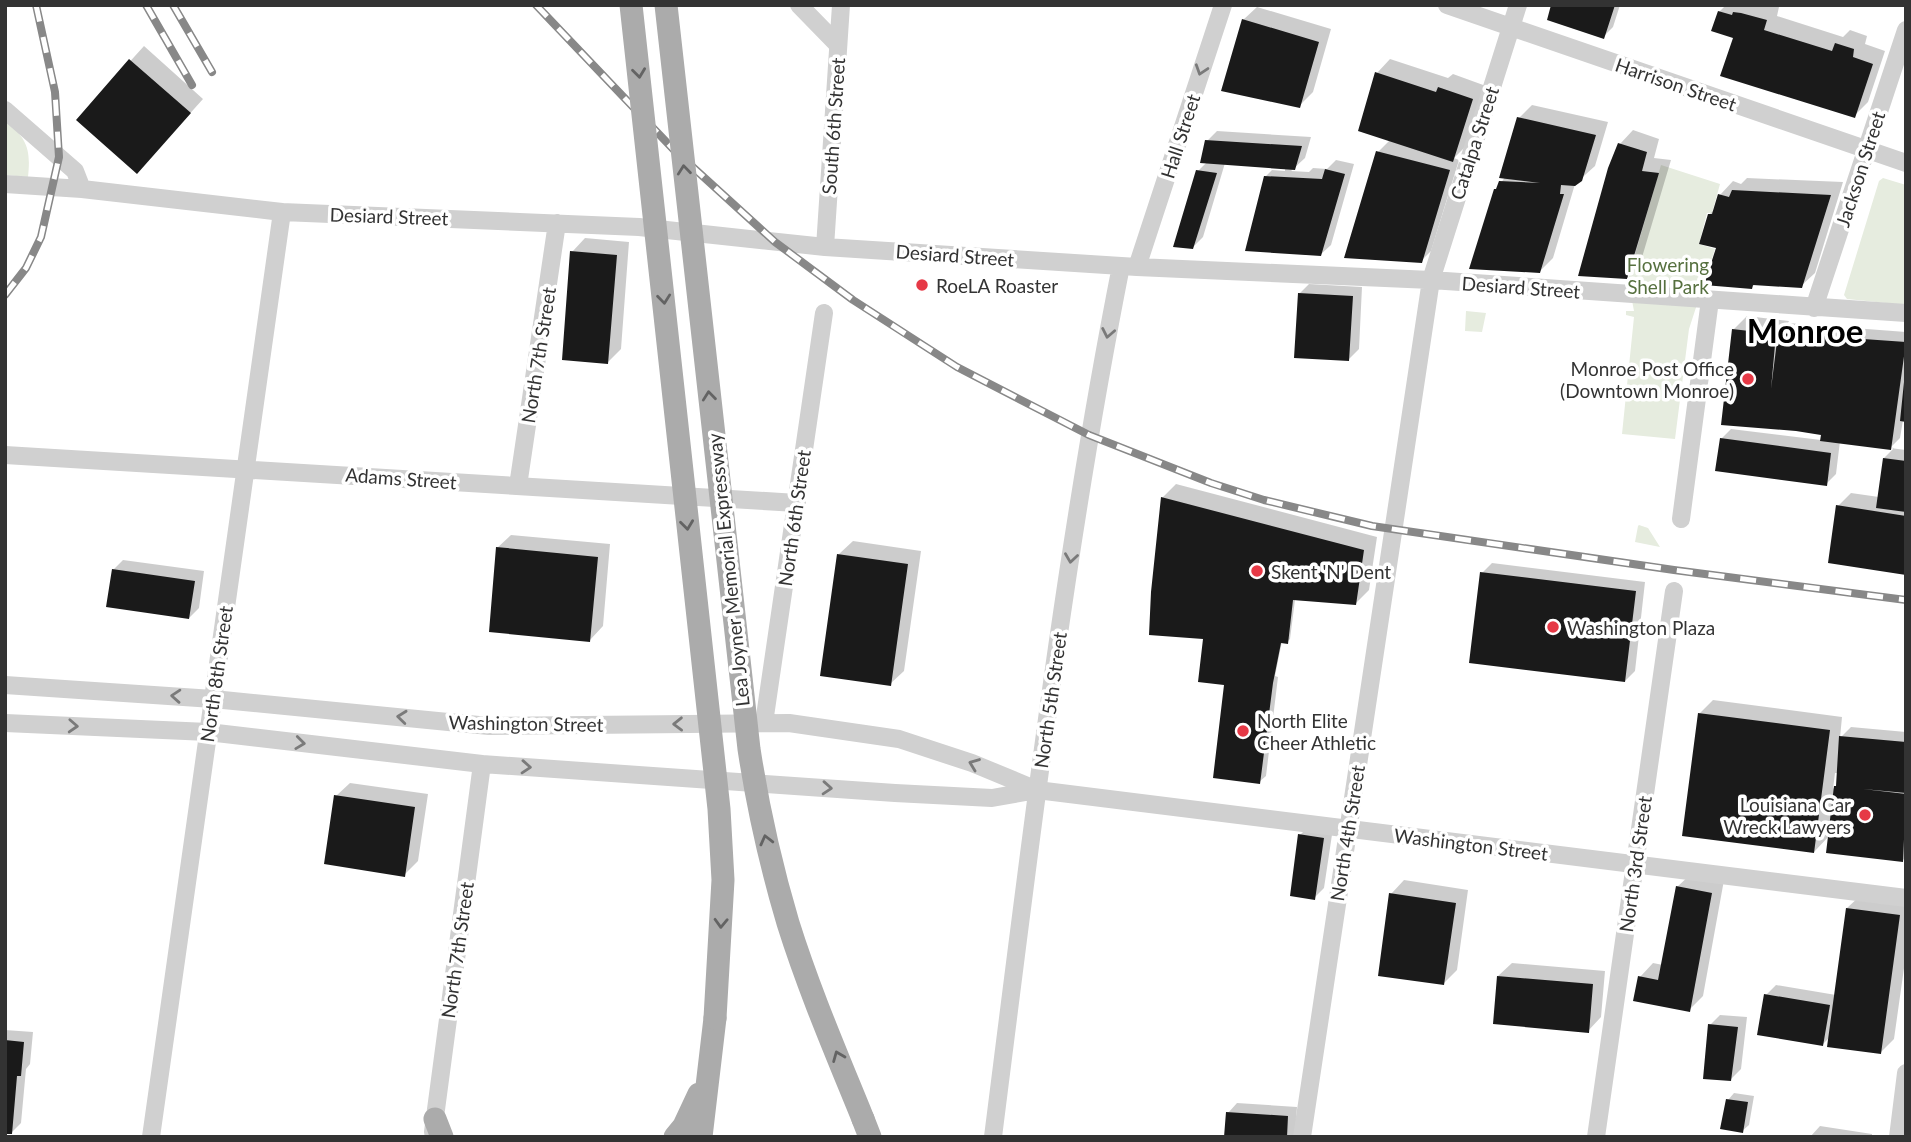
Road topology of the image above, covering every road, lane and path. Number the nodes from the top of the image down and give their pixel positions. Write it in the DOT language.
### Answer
graph roads {
  1 [pos="631,5"];
  2 [pos="666,5"];
  3 [pos="799,5"];
  4 [pos="841,5"];
  5 [pos="1223,5"];
  6 [pos="1447,5"];
  7 [pos="1518,5"];
  8 [pos="1511,27"];
  9 [pos="1906,30"];
  10 [pos="838,45"];
  11 [pos="5,110"];
  12 [pos="1866,148"];
  13 [pos="1906,163"];
  14 [pos="5,185"];
  15 [pos="82,189"];
  16 [pos="282,212"];
  17 [pos="557,223"];
  18 [pos="825,247"];
  19 [pos="1129,267"];
  20 [pos="1431,280"];
  21 [pos="1710,300"];
  22 [pos="1814,308"];
  23 [pos="824,313"];
  24 [pos="1906,313"];
  25 [pos="5,455"];
  26 [pos="246,468"];
  27 [pos="518,486"];
  28 [pos="797,503"];
  29 [pos="1681,519"];
  30 [pos="1674,591"];
  31 [pos="5,685"];
  32 [pos="213,699"];
  33 [pos="5,723"];
  34 [pos="764,723"];
  35 [pos="208,732"];
  36 [pos="482,764"];
  37 [pos="1037,790"];
  38 [pos="1348,829"];
  39 [pos="1635,864"];
  40 [pos="1906,898"];
  41 [pos="1906,1073"];
  42 [pos="708,1075"];
  43 [pos="867,1128"];
  44 [pos="437,1131"];
  45 [pos="151,1137"];
  46 [pos="675,1137"];
  47 [pos="701,1137"];
  48 [pos="993,1137"];
  49 [pos="1302,1137"];
  50 [pos="1596,1137"];
  51 [pos="1898,1137"];
  1 -- 42 [label="main road, Lea Joyner Memorial Expressway, one-way, bridge"];
  43 -- 2 [label="main road, Lea Joyner Memorial Expressway, one-way, bridge"];
  3 -- 10 [label="street"];
  4 -- 10 [label="street, South 6th Street"];
  5 -- 19 [label="street, Hall Street, one-way"];
  6 -- 8 [label="street, Harrison Street"];
  7 -- 8 [label="street, Catalpa Street"];
  8 -- 12 [label="street, Harrison Street"];
  8 -- 20 [label="street, Catalpa Street"];
  9 -- 12 [label="street, Jackson Street"];
  10 -- 18 [label="street, South 6th Street"];
  11 -- 15 [label="street"];
  12 -- 13 [label="street, Harrison Street"];
  12 -- 22 [label="street, Jackson Street"];
  14 -- 15 [label="street, Desiard Street"];
  15 -- 16 [label="street, Desiard Street"];
  16 -- 17 [label="street, Desiard Street"];
  16 -- 26 [label="street, North 8th Street"];
  17 -- 18 [label="street, Desiard Street"];
  17 -- 27 [label="street, North 7th Street"];
  18 -- 19 [label="street, Desiard Street"];
  19 -- 20 [label="street, Desiard Street"];
  19 -- 37 [label="street, North 5th Street, one-way"];
  20 -- 21 [label="street, Desiard Street"];
  20 -- 38 [label="street, North 4th Street"];
  21 -- 22 [label="street, Desiard Street"];
  21 -- 29 [label="street"];
  22 -- 24 [label="street, Desiard Street"];
  23 -- 28 [label="street, North 6th Street"];
  25 -- 26 [label="street, Adams Street"];
  26 -- 27 [label="street, Adams Street"];
  26 -- 32 [label="street, North 8th Street"];
  27 -- 28 [label="street, Adams Street"];
  28 -- 34 [label="street, North 6th Street"];
  30 -- 39 [label="street, North 3rd Street"];
  32 -- 31 [label="street, Washington Street, one-way"];
  34 -- 32 [label="street, Washington Street, one-way"];
  32 -- 35 [label="street, North 8th Street"];
  33 -- 35 [label="street, Washington Street, one-way"];
  37 -- 34 [label="street, Washington Street, one-way"];
  35 -- 36 [label="street, Washington Street, one-way"];
  35 -- 45 [label="street, North 8th Street"];
  36 -- 37 [label="street, Washington Street, one-way"];
  36 -- 44 [label="street, North 7th Street"];
  37 -- 38 [label="street, Washington Street"];
  37 -- 48 [label="street, North 5th Street"];
  38 -- 39 [label="street, Washington Street"];
  38 -- 49 [label="street, North 4th Street"];
  39 -- 40 [label="street, Washington Street"];
  39 -- 50 [label="street, North 3rd Street"];
  41 -- 51 [label="street"];
  42 -- 46 [label="main road"];
  42 -- 47 [label="main road"];
}
